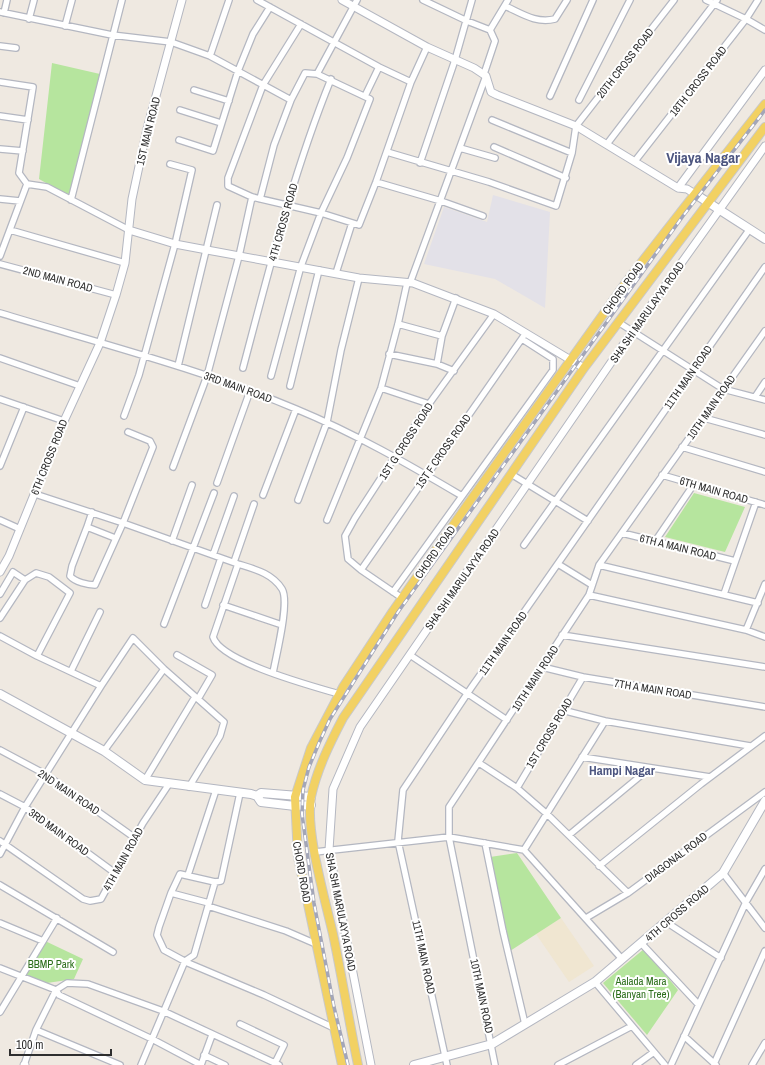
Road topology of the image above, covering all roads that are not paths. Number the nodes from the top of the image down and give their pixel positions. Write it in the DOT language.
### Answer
graph roads {
  1 [pos="7,0"];
  2 [pos="34,0"];
  3 [pos="72,0"];
  4 [pos="122,0"];
  5 [pos="182,0"];
  6 [pos="229,0"];
  7 [pos="257,0"];
  8 [pos="342,0"];
  9 [pos="423,0"];
  10 [pos="472,0"];
  11 [pos="508,0"];
  12 [pos="568,0"];
  13 [pos="593,0"];
  14 [pos="630,0"];
  15 [pos="674,0"];
  16 [pos="706,0"];
  17 [pos="758,0"];
  18 [pos="716,2"];
  19 [pos="355,3"];
  20 [pos="505,6"];
  21 [pos="270,7"];
  22 [pos="2,13"];
  23 [pos="29,19"];
  24 [pos="746,19"];
  25 [pos="467,21"];
  26 [pos="301,24"];
  27 [pos="65,26"];
  28 [pos="490,30"];
  29 [pos="765,30"];
  30 [pos="112,35"];
  31 [pos="171,42"];
  32 [pos="335,42"];
  33 [pos="0,46"];
  34 [pos="427,47"];
  35 [pos="16,48"];
  36 [pos="210,56"];
  37 [pos="455,60"];
  38 [pos="379,67"];
  39 [pos="765,70"];
  40 [pos="238,71"];
  41 [pos="317,74"];
  42 [pos="485,75"];
  43 [pos="331,79"];
  44 [pos="0,82"];
  45 [pos="411,82"];
  46 [pos="263,85"];
  47 [pos="194,90"];
  48 [pos="365,96"];
  49 [pos="550,96"];
  50 [pos="291,100"];
  51 [pos="579,100"];
  52 [pos="228,101"];
  53 [pos="765,104"];
  54 [pos="180,110"];
  55 [pos="0,116"];
  56 [pos="28,120"];
  57 [pos="492,120"];
  58 [pos="221,123"];
  59 [pos="576,126"];
  60 [pos="765,127"];
  61 [pos="179,140"];
  62 [pos="607,144"];
  63 [pos="765,146"];
  64 [pos="494,147"];
  65 [pos="460,148"];
  66 [pos="0,149"];
  67 [pos="23,151"];
  68 [pos="387,152"];
  69 [pos="572,153"];
  70 [pos="495,158"];
  71 [pos="636,161"];
  72 [pos="420,163"];
  73 [pos="170,164"];
  74 [pos="452,171"];
  75 [pos="566,178"];
  76 [pos="376,182"];
  77 [pos="26,184"];
  78 [pos="678,188"];
  79 [pos="695,194"];
  80 [pos="252,197"];
  81 [pos="0,199"];
  82 [pos="260,199"];
  83 [pos="71,200"];
  84 [pos="20,201"];
  85 [pos="441,201"];
  86 [pos="287,204"];
  87 [pos="709,204"];
  88 [pos="217,205"];
  89 [pos="718,211"];
  90 [pos="321,213"];
  91 [pos="483,216"];
  92 [pos="352,223"];
  93 [pos="10,230"];
  94 [pos="129,230"];
  95 [pos="749,230"];
  96 [pos="765,239"];
  97 [pos="175,244"];
  98 [pos="207,250"];
  99 [pos="0,256"];
  100 [pos="240,256"];
  101 [pos="272,261"];
  102 [pos="125,263"];
  103 [pos="0,264"];
  104 [pos="301,266"];
  105 [pos="765,267"];
  106 [pos="319,270"];
  107 [pos="336,273"];
  108 [pos="759,275"];
  109 [pos="359,278"];
  110 [pos="765,279"];
  111 [pos="408,283"];
  112 [pos="116,295"];
  113 [pos="456,298"];
  114 [pos="0,313"];
  115 [pos="494,314"];
  116 [pos="618,322"];
  117 [pos="398,324"];
  118 [pos="765,331"];
  119 [pos="632,332"];
  120 [pos="442,336"];
  121 [pos="524,336"];
  122 [pos="100,343"];
  123 [pos="662,351"];
  124 [pos="389,354"];
  125 [pos="144,355"];
  126 [pos="0,358"];
  127 [pos="573,360"];
  128 [pos="437,364"];
  129 [pos="178,366"];
  130 [pos="243,368"];
  131 [pos="584,368"];
  132 [pos="693,370"];
  133 [pos="454,371"];
  134 [pos="207,376"];
  135 [pos="271,376"];
  136 [pos="765,382"];
  137 [pos="80,386"];
  138 [pos="290,386"];
  139 [pos="381,388"];
  140 [pos="723,389"];
  141 [pos="250,391"];
  142 [pos="755,397"];
  143 [pos="0,399"];
  144 [pos="765,400"];
  145 [pos="429,404"];
  146 [pos="24,407"];
  147 [pos="296,409"];
  148 [pos="124,416"];
  149 [pos="704,418"];
  150 [pos="64,421"];
  151 [pos="327,422"];
  152 [pos="128,432"];
  153 [pos="765,435"];
  154 [pos="360,439"];
  155 [pos="682,447"];
  156 [pos="396,457"];
  157 [pos="0,466"];
  158 [pos="173,466"];
  159 [pos="765,472"];
  160 [pos="511,474"];
  161 [pos="426,475"];
  162 [pos="662,475"];
  163 [pos="217,482"];
  164 [pos="528,484"];
  165 [pos="694,484"];
  166 [pos="192,485"];
  167 [pos="214,493"];
  168 [pos="35,494"];
  169 [pos="263,495"];
  170 [pos="234,496"];
  171 [pos="462,496"];
  172 [pos="298,500"];
  173 [pos="557,501"];
  174 [pos="756,502"];
  175 [pos="254,504"];
  176 [pos="765,505"];
  177 [pos="92,512"];
  178 [pos="0,520"];
  179 [pos="327,520"];
  180 [pos="588,521"];
  181 [pos="123,523"];
  182 [pos="87,527"];
  183 [pos="20,529"];
  184 [pos="622,533"];
  185 [pos="115,538"];
  186 [pos="656,540"];
  187 [pos="172,541"];
  188 [pos="524,545"];
  189 [pos="193,549"];
  190 [pos="212,555"];
  191 [pos="221,558"];
  192 [pos="735,561"];
  193 [pos="236,563"];
  194 [pos="558,564"];
  195 [pos="599,565"];
  196 [pos="361,570"];
  197 [pos="0,572"];
  198 [pos="25,580"];
  199 [pos="765,584"];
  200 [pos="592,585"];
  201 [pos="393,592"];
  202 [pos="0,594"];
  203 [pos="724,594"];
  204 [pos="589,595"];
  205 [pos="402,598"];
  206 [pos="758,603"];
  207 [pos="0,604"];
  208 [pos="205,605"];
  209 [pos="223,605"];
  210 [pos="7,608"];
  211 [pos="100,612"];
  212 [pos="0,618"];
  213 [pos="164,624"];
  214 [pos="282,625"];
  215 [pos="746,630"];
  216 [pos="562,635"];
  217 [pos="0,636"];
  218 [pos="765,637"];
  219 [pos="177,655"];
  220 [pos="410,655"];
  221 [pos="37,656"];
  222 [pos="765,659"];
  223 [pos="764,666"];
  224 [pos="542,667"];
  225 [pos="164,669"];
  226 [pos="71,671"];
  227 [pos="272,673"];
  228 [pos="583,677"];
  229 [pos="101,686"];
  230 [pos="0,694"];
  231 [pos="339,694"];
  232 [pos="467,694"];
  233 [pos="197,698"];
  234 [pos="765,707"];
  235 [pos="562,710"];
  236 [pos="507,720"];
  237 [pos="605,721"];
  238 [pos="72,732"];
  239 [pos="765,736"];
  240 [pos="750,746"];
  241 [pos="0,750"];
  242 [pos="104,751"];
  243 [pos="582,758"];
  244 [pos="479,763"];
  245 [pos="650,768"];
  246 [pos="45,774"];
  247 [pos="710,778"];
  248 [pos="145,780"];
  249 [pos="170,784"];
  250 [pos="189,786"];
  251 [pos="517,788"];
  252 [pos="216,790"];
  253 [pos="765,792"];
  254 [pos="240,793"];
  255 [pos="0,794"];
  256 [pos="257,796"];
  257 [pos="295,797"];
  258 [pos="311,801"];
  259 [pos="765,801"];
  260 [pos="295,806"];
  261 [pos="25,807"];
  262 [pos="547,814"];
  263 [pos="569,835"];
  264 [pos="448,837"];
  265 [pos="135,838"];
  266 [pos="398,841"];
  267 [pos="3,842"];
  268 [pos="486,843"];
  269 [pos="329,850"];
  270 [pos="524,850"];
  271 [pos="315,852"];
  272 [pos="0,854"];
  273 [pos="599,866"];
  274 [pos="765,869"];
  275 [pos="115,873"];
  276 [pos="723,874"];
  277 [pos="188,875"];
  278 [pos="215,882"];
  279 [pos="1,888"];
  280 [pos="171,893"];
  281 [pos="628,893"];
  282 [pos="746,902"];
  283 [pos="209,904"];
  284 [pos="57,918"];
  285 [pos="586,918"];
  286 [pos="666,922"];
  287 [pos="0,923"];
  288 [pos="765,928"];
  289 [pos="43,941"];
  290 [pos="641,943"];
  291 [pos="316,944"];
  292 [pos="765,951"];
  293 [pos="113,952"];
  294 [pos="721,958"];
  295 [pos="622,959"];
  296 [pos="185,961"];
  297 [pos="0,968"];
  298 [pos="21,976"];
  299 [pos="596,982"];
  300 [pos="56,990"];
  301 [pos="698,1004"];
  302 [pos="163,1011"];
  303 [pos="0,1012"];
  304 [pos="240,1024"];
  305 [pos="525,1024"];
  306 [pos="632,1026"];
  307 [pos="334,1028"];
  308 [pos="36,1030"];
  309 [pos="212,1035"];
  310 [pos="684,1036"];
  311 [pos="152,1039"];
  312 [pos="765,1043"];
  313 [pos="492,1044"];
  314 [pos="654,1052"];
  315 [pos="204,1055"];
  316 [pos="446,1061"];
  317 [pos="277,1064"];
  318 [pos="672,1064"];
  319 [pos="715,1064"];
  320 [pos="24,1065"];
  321 [pos="120,1065"];
  322 [pos="141,1065"];
  323 [pos="201,1065"];
  324 [pos="225,1065"];
  325 [pos="342,1065"];
  326 [pos="358,1065"];
  327 [pos="371,1065"];
  328 [pos="414,1065"];
  329 [pos="495,1065"];
  330 [pos="558,1065"];
  331 [pos="636,1065"];
  332 [pos="665,1065"];
  333 [pos="752,1065"];
  1 -- 22 [label="street"];
  2 -- 23 [label="street"];
  3 -- 27 [label="street"];
  4 -- 30 [label="street"];
  5 -- 31 [label="street, 1ST MAIN ROAD"];
  6 -- 36 [label="street"];
  7 -- 21 [label="street"];
  8 -- 19 [label="street"];
  9 -- 25 [label="street"];
  10 -- 25 [label="street"];
  11 -- 20 [label="street"];
  12 -- 20 [label="street"];
  13 -- 49 [label="street"];
  14 -- 51 [label="street"];
  15 -- 59 [label="street, 20TH CROSS ROAD"];
  16 -- 18 [label="street"];
  17 -- 24 [label="street, 18TH CROSS ROAD"];
  18 -- 24 [label="street"];
  18 -- 62 [label="street"];
  19 -- 32 [label="street"];
  19 -- 34 [label="street"];
  20 -- 28 [label="street"];
  21 -- 26 [label="street"];
  21 -- 40 [label="street"];
  22 -- 23 [label="street"];
  23 -- 27 [label="street"];
  24 -- 29 [label="street"];
  24 -- 71 [label="street, 18TH CROSS ROAD"];
  25 -- 28 [label="street"];
  25 -- 37 [label="street"];
  26 -- 32 [label="street"];
  26 -- 46 [label="street"];
  27 -- 30 [label="street"];
  28 -- 42 [label="street"];
  30 -- 31 [label="street"];
  30 -- 83 [label="street"];
  31 -- 36 [label="street"];
  31 -- 94 [label="street, 1ST MAIN ROAD"];
  32 -- 38 [label="street"];
  32 -- 41 [label="street"];
  33 -- 35 [label="street"];
  34 -- 37 [label="street"];
  34 -- 45 [label="street"];
  36 -- 40 [label="street"];
  37 -- 42 [label="street"];
  37 -- 72 [label="street"];
  38 -- 45 [label="street"];
  38 -- 48 [label="street"];
  39 -- 78 [label="street"];
  40 -- 46 [label="street"];
  40 -- 52 [label="street"];
  41 -- 43 [label="street"];
  41 -- 50 [label="street"];
  42 -- 59 [label="street"];
  42 -- 65 [label="street"];
  43 -- 48 [label="street"];
  43 -- 86 [label="street, 4TH CROSS ROAD"];
  44 -- 56 [label="street"];
  45 -- 68 [label="street"];
  46 -- 50 [label="street"];
  46 -- 80 [label="street"];
  47 -- 52 [label="street"];
  48 -- 90 [label="street"];
  50 -- 82 [label="street"];
  52 -- 58 [label="street"];
  53 -- 79 [label="main road, CHORD ROAD"];
  54 -- 58 [label="street"];
  55 -- 56 [label="street"];
  56 -- 67 [label="street"];
  57 -- 69 [label="street"];
  58 -- 61 [label="street"];
  59 -- 62 [label="street"];
  59 -- 69 [label="street"];
  60 -- 87 [label="main road, CHORD ROAD"];
  62 -- 71 [label="street"];
  63 -- 89 [label="street, SHA SHI MARULAYYA ROAD"];
  64 -- 75 [label="street"];
  65 -- 70 [label="street"];
  65 -- 74 [label="street"];
  66 -- 67 [label="street"];
  67 -- 77 [label="street"];
  68 -- 72 [label="street"];
  68 -- 76 [label="street"];
  69 -- 75 [label="street"];
  71 -- 78 [label="street"];
  72 -- 74 [label="street"];
  73 -- 97 [label="street"];
  74 -- 75 [label="street"];
  74 -- 85 [label="street"];
  76 -- 85 [label="street"];
  76 -- 92 [label="street"];
  77 -- 83 [label="street"];
  77 -- 84 [label="street"];
  78 -- 79 [label="street"];
  79 -- 87 [label="main road"];
  79 -- 127 [label="main road, CHORD ROAD"];
  80 -- 82 [label="street"];
  80 -- 100 [label="street"];
  81 -- 84 [label="street"];
  82 -- 86 [label="street"];
  83 -- 94 [label="street"];
  84 -- 93 [label="street"];
  85 -- 91 [label="street"];
  85 -- 111 [label="street"];
  86 -- 90 [label="street"];
  86 -- 101 [label="street, 4TH CROSS ROAD"];
  87 -- 89 [label="main road"];
  87 -- 116 [label="main road, CHORD ROAD"];
  88 -- 98 [label="street"];
  89 -- 95 [label="main road"];
  89 -- 119 [label="street, SHA SHI MARULAYYA ROAD"];
  90 -- 92 [label="street"];
  90 -- 104 [label="street"];
  92 -- 107 [label="street"];
  93 -- 99 [label="street"];
  93 -- 102 [label="street"];
  94 -- 97 [label="street"];
  94 -- 102 [label="street, 1ST MAIN ROAD"];
  95 -- 96 [label="main road"];
  95 -- 123 [label="street"];
  97 -- 98 [label="street"];
  97 -- 125 [label="street"];
  98 -- 100 [label="street"];
  98 -- 129 [label="street"];
  100 -- 101 [label="street"];
  100 -- 134 [label="street"];
  101 -- 104 [label="street"];
  101 -- 130 [label="street, 4TH CROSS ROAD"];
  102 -- 112 [label="street, 1ST MAIN ROAD"];
  103 -- 112 [label="street, 2ND MAIN ROAD"];
  104 -- 106 [label="street"];
  104 -- 135 [label="street"];
  105 -- 108 [label="street, 11TH MAIN ROAD"];
  106 -- 107 [label="street"];
  106 -- 138 [label="street"];
  107 -- 109 [label="street"];
  108 -- 110 [label="street"];
  108 -- 132 [label="street, 11TH MAIN ROAD"];
  109 -- 111 [label="street"];
  109 -- 151 [label="street"];
  111 -- 113 [label="street"];
  111 -- 117 [label="street"];
  112 -- 122 [label="street, 1ST MAIN ROAD"];
  113 -- 115 [label="street"];
  113 -- 120 [label="street"];
  114 -- 122 [label="street, 3RD MAIN ROAD"];
  115 -- 121 [label="street"];
  115 -- 133 [label="street, 1ST G CROSS ROAD"];
  116 -- 119 [label="street"];
  116 -- 131 [label="main road, CHORD ROAD"];
  117 -- 120 [label="street"];
  117 -- 124 [label="street"];
  118 -- 140 [label="street, 10TH MAIN ROAD"];
  119 -- 123 [label="street"];
  119 -- 164 [label="street, SHA SHI MARULAYYA ROAD"];
  120 -- 128 [label="street"];
  121 -- 127 [label="street"];
  121 -- 161 [label="street, 1ST F CROSS ROAD"];
  121 -- 171 [label="street"];
  122 -- 125 [label="street, 3RD MAIN ROAD"];
  122 -- 137 [label="street, 6TH CROSS ROAD"];
  123 -- 132 [label="street"];
  123 -- 173 [label="street"];
  124 -- 128 [label="street"];
  124 -- 139 [label="street"];
  125 -- 129 [label="street, 3RD MAIN ROAD"];
  125 -- 148 [label="street"];
  126 -- 137 [label="street"];
  127 -- 131 [label="street"];
  127 -- 205 [label="main road, CHORD ROAD"];
  128 -- 133 [label="street"];
  129 -- 134 [label="street, 3RD MAIN ROAD"];
  131 -- 160 [label="main road, CHORD ROAD"];
  132 -- 140 [label="street"];
  132 -- 180 [label="street, 11TH MAIN ROAD"];
  133 -- 145 [label="street, 1ST G CROSS ROAD"];
  134 -- 141 [label="street, 3RD MAIN ROAD"];
  134 -- 158 [label="street"];
  136 -- 142 [label="street"];
  137 -- 150 [label="street, 6TH CROSS ROAD"];
  139 -- 145 [label="street"];
  139 -- 154 [label="street"];
  140 -- 142 [label="street"];
  140 -- 149 [label="street, 10TH MAIN ROAD"];
  141 -- 147 [label="street, 3RD MAIN ROAD"];
  141 -- 163 [label="street"];
  142 -- 144 [label="street"];
  143 -- 146 [label="street"];
  145 -- 156 [label="street, 1ST G CROSS ROAD"];
  146 -- 150 [label="street"];
  146 -- 157 [label="street"];
  147 -- 151 [label="street, 3RD MAIN ROAD"];
  147 -- 169 [label="street"];
  149 -- 153 [label="street"];
  149 -- 155 [label="street, 10TH MAIN ROAD"];
  150 -- 168 [label="street, 6TH CROSS ROAD"];
  151 -- 154 [label="street, 3RD MAIN ROAD"];
  151 -- 172 [label="street"];
  152 -- 181 [label="street"];
  154 -- 156 [label="street, 3RD MAIN ROAD"];
  154 -- 179 [label="street"];
  155 -- 159 [label="street"];
  155 -- 162 [label="street, 10TH MAIN ROAD"];
  156 -- 161 [label="street, 3RD MAIN ROAD"];
  156 -- 196 [label="street, 1ST G CROSS ROAD"];
  160 -- 164 [label="street"];
  160 -- 258 [label="main road, CHORD ROAD"];
  161 -- 171 [label="street, 3RD MAIN ROAD"];
  161 -- 196 [label="street, 1ST F CROSS ROAD"];
  162 -- 165 [label="street, 6TH MAIN ROAD"];
  162 -- 184 [label="street, 10TH MAIN ROAD"];
  164 -- 173 [label="street"];
  164 -- 220 [label="street, SHA SHI MARULAYYA ROAD"];
  165 -- 174 [label="street, 6TH MAIN ROAD"];
  165 -- 186 [label="street"];
  166 -- 187 [label="street"];
  167 -- 189 [label="street"];
  168 -- 177 [label="street"];
  168 -- 183 [label="street, 6TH CROSS ROAD"];
  170 -- 190 [label="street"];
  171 -- 201 [label="street"];
  173 -- 180 [label="street"];
  173 -- 188 [label="street"];
  174 -- 176 [label="street, 6TH MAIN ROAD"];
  174 -- 192 [label="street"];
  175 -- 193 [label="street"];
  177 -- 181 [label="street"];
  177 -- 182 [label="street"];
  178 -- 183 [label="street"];
  180 -- 194 [label="street, 11TH MAIN ROAD"];
  181 -- 185 [label="street"];
  181 -- 187 [label="street"];
  182 -- 185 [label="street"];
  182 -- 185 [label="street"];
  183 -- 197 [label="street, 6TH CROSS ROAD"];
  184 -- 186 [label="street, 6TH A MAIN ROAD"];
  184 -- 195 [label="street, 10TH MAIN ROAD"];
  186 -- 192 [label="street, 6TH A MAIN ROAD"];
  187 -- 189 [label="street"];
  189 -- 190 [label="street"];
  189 -- 213 [label="street"];
  190 -- 191 [label="street"];
  191 -- 193 [label="street"];
  191 -- 208 [label="street"];
  192 -- 203 [label="street"];
  193 -- 209 [label="street"];
  193 -- 214 [label="street"];
  194 -- 200 [label="street"];
  194 -- 232 [label="street, 11TH MAIN ROAD"];
  195 -- 200 [label="street, 10TH MAIN ROAD"];
  195 -- 203 [label="street"];
  196 -- 201 [label="street, 1ST G CROSS ROAD"];
  198 -- 202 [label="street"];
  198 -- 210 [label="street"];
  198 -- 221 [label="street"];
  199 -- 206 [label="street"];
  200 -- 204 [label="street, 10TH MAIN ROAD"];
  201 -- 205 [label="street, 1ST G CROSS ROAD"];
  203 -- 206 [label="street"];
  204 -- 215 [label="street"];
  204 -- 216 [label="street, 10TH MAIN ROAD"];
  205 -- 231 [label="main road, CHORD ROAD"];
  206 -- 215 [label="street"];
  207 -- 210 [label="street"];
  209 -- 214 [label="street"];
  209 -- 227 [label="street"];
  210 -- 212 [label="street"];
  211 -- 226 [label="street"];
  214 -- 227 [label="street"];
  215 -- 218 [label="street"];
  216 -- 223 [label="street"];
  216 -- 224 [label="street, 10TH MAIN ROAD"];
  217 -- 221 [label="street"];
  219 -- 233 [label="street"];
  220 -- 232 [label="street"];
  220 -- 269 [label="street, SHA SHI MARULAYYA ROAD"];
  221 -- 226 [label="street"];
  222 -- 223 [label="street"];
  224 -- 228 [label="street, 7TH A MAIN ROAD"];
  224 -- 236 [label="street, 10TH MAIN ROAD"];
  225 -- 229 [label="street"];
  225 -- 233 [label="street"];
  225 -- 242 [label="street"];
  226 -- 229 [label="street"];
  227 -- 231 [label="street"];
  228 -- 234 [label="street, 7TH A MAIN ROAD"];
  228 -- 235 [label="street, 1ST CROSS ROAD"];
  229 -- 238 [label="street"];
  230 -- 238 [label="main road"];
  231 -- 257 [label="main road, CHORD ROAD"];
  232 -- 236 [label="street"];
  232 -- 266 [label="street, 11TH MAIN ROAD"];
  233 -- 248 [label="street"];
  233 -- 250 [label="street"];
  235 -- 237 [label="street"];
  235 -- 251 [label="street, 1ST CROSS ROAD"];
  236 -- 244 [label="street, 10TH MAIN ROAD"];
  237 -- 240 [label="street"];
  237 -- 243 [label="street"];
  238 -- 242 [label="main road"];
  238 -- 246 [label="street"];
  239 -- 240 [label="street"];
  240 -- 247 [label="street"];
  241 -- 246 [label="street, 2ND MAIN ROAD"];
  242 -- 248 [label="main road"];
  243 -- 245 [label="street"];
  243 -- 262 [label="street"];
  244 -- 251 [label="street"];
  244 -- 264 [label="street, 10TH MAIN ROAD"];
  245 -- 247 [label="street"];
  245 -- 263 [label="street"];
  246 -- 261 [label="street"];
  246 -- 265 [label="street, 2ND MAIN ROAD"];
  247 -- 273 [label="street"];
  248 -- 249 [label="main road"];
  249 -- 250 [label="main road"];
  249 -- 265 [label="street, 4TH MAIN ROAD"];
  250 -- 252 [label="main road"];
  251 -- 262 [label="street"];
  252 -- 254 [label="main road"];
  252 -- 277 [label="street"];
  253 -- 281 [label="street, DIAGONAL ROAD"];
  254 -- 256 [label="main road"];
  254 -- 278 [label="street"];
  255 -- 261 [label="street, 3RD MAIN ROAD"];
  256 -- 257 [label="main road"];
  256 -- 260 [label="main road"];
  257 -- 258 [label="main road"];
  257 -- 260 [label="main road, CHORD ROAD"];
  258 -- 260 [label="main road"];
  258 -- 271 [label="main road, CHORD ROAD"];
  259 -- 276 [label="main road, 4TH CROSS ROAD"];
  260 -- 291 [label="main road, CHORD ROAD"];
  261 -- 267 [label="street"];
  261 -- 275 [label="street, 3RD MAIN ROAD"];
  262 -- 263 [label="street"];
  262 -- 270 [label="street"];
  263 -- 273 [label="street"];
  264 -- 266 [label="street"];
  264 -- 268 [label="street"];
  264 -- 313 [label="street, 10TH MAIN ROAD"];
  265 -- 275 [label="street, 4TH MAIN ROAD"];
  266 -- 269 [label="street"];
  266 -- 316 [label="street, 11TH MAIN ROAD"];
  267 -- 272 [label="street"];
  267 -- 275 [label="street, 4TH MAIN ROAD"];
  268 -- 270 [label="street"];
  268 -- 305 [label="street"];
  269 -- 271 [label="street"];
  269 -- 327 [label="street, SHA SHI MARULAYYA ROAD"];
  270 -- 285 [label="street"];
  271 -- 326 [label="main road, CHORD ROAD"];
  273 -- 281 [label="street"];
  274 -- 282 [label="street"];
  276 -- 282 [label="street"];
  276 -- 286 [label="main road, 4TH CROSS ROAD"];
  277 -- 278 [label="street"];
  277 -- 280 [label="street"];
  278 -- 283 [label="street"];
  279 -- 284 [label="street"];
  280 -- 283 [label="street"];
  280 -- 296 [label="street"];
  281 -- 285 [label="street, DIAGONAL ROAD"];
  282 -- 288 [label="street"];
  282 -- 294 [label="street"];
  283 -- 291 [label="street"];
  283 -- 296 [label="street"];
  284 -- 289 [label="street"];
  284 -- 293 [label="street"];
  285 -- 295 [label="street"];
  286 -- 290 [label="main road, 4TH CROSS ROAD"];
  286 -- 294 [label="street"];
  287 -- 289 [label="street"];
  289 -- 298 [label="street"];
  290 -- 295 [label="main road, 4TH CROSS ROAD"];
  290 -- 301 [label="street"];
  291 -- 307 [label="main road, CHORD ROAD"];
  292 -- 319 [label="street"];
  294 -- 301 [label="street"];
  295 -- 299 [label="main road, 4TH CROSS ROAD"];
  296 -- 302 [label="street"];
  296 -- 307 [label="street"];
  297 -- 298 [label="street"];
  298 -- 300 [label="street"];
  298 -- 303 [label="street"];
  299 -- 305 [label="main road, 4TH CROSS ROAD"];
  299 -- 306 [label="street"];
  300 -- 302 [label="street"];
  300 -- 308 [label="street"];
  300 -- 311 [label="street"];
  301 -- 310 [label="street"];
  302 -- 309 [label="street"];
  302 -- 311 [label="street"];
  304 -- 317 [label="street"];
  305 -- 313 [label="main road"];
  306 -- 314 [label="street"];
  306 -- 330 [label="street"];
  307 -- 325 [label="main road, CHORD ROAD"];
  308 -- 320 [label="street"];
  308 -- 321 [label="street"];
  309 -- 315 [label="street"];
  309 -- 317 [label="street"];
  310 -- 318 [label="street"];
  310 -- 319 [label="street"];
  311 -- 322 [label="street"];
  311 -- 323 [label="street"];
  312 -- 333 [label="street"];
  313 -- 316 [label="main road"];
  313 -- 329 [label="street, 10TH MAIN ROAD"];
  314 -- 331 [label="street"];
  314 -- 332 [label="street"];
  315 -- 323 [label="street"];
  315 -- 324 [label="street"];
  316 -- 328 [label="main road"];
}
